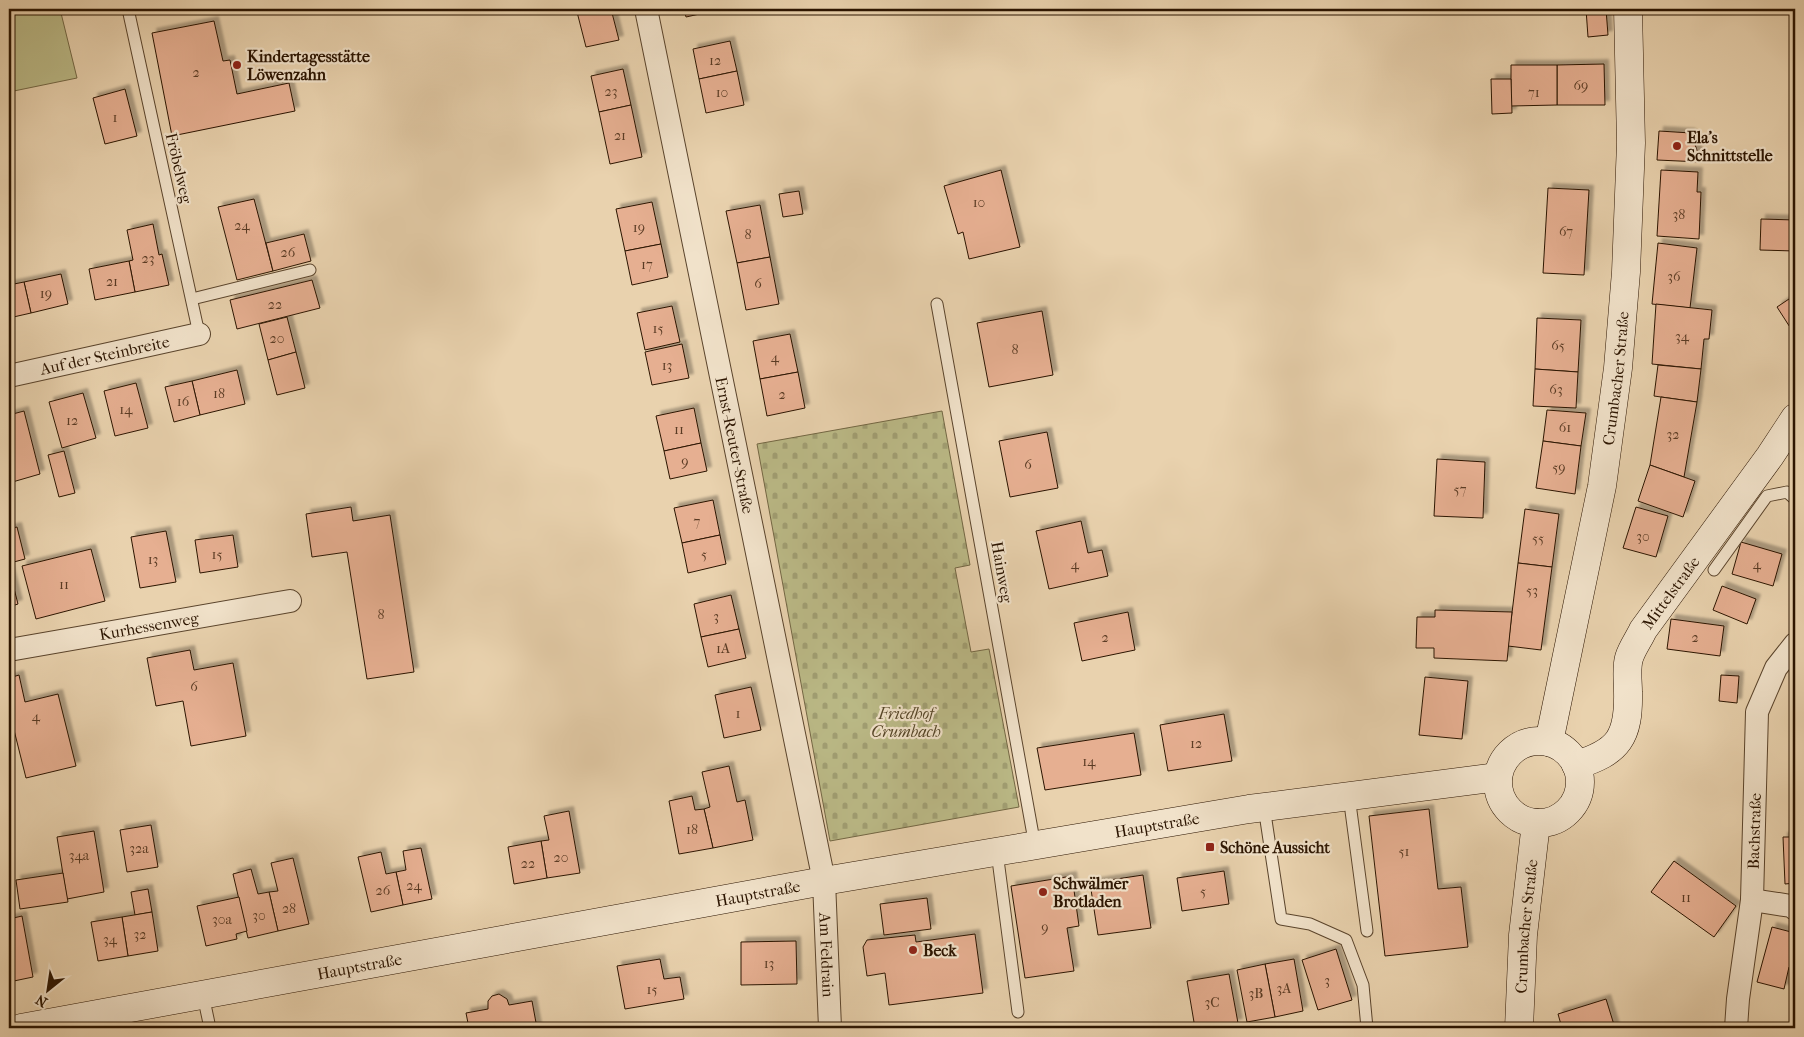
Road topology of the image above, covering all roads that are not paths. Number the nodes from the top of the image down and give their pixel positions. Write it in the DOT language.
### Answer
graph roads {
  1 [pos="128,9"];
  2 [pos="646,9"];
  3 [pos="1628,9"];
  4 [pos="310,270"];
  5 [pos="192,299"];
  6 [pos="938,304"];
  7 [pos="199,334"];
  8 [pos="9,376"];
  9 [pos="1795,418"];
  10 [pos="1795,499"];
  11 [pos="1714,570"];
  12 [pos="290,600"];
  13 [pos="1795,644"];
  14 [pos="9,650"];
  15 [pos="1550,742"];
  16 [pos="1576,765"];
  17 [pos="1498,777"];
  18 [pos="1349,796"];
  19 [pos="1264,806"];
  20 [pos="1536,823"];
  21 [pos="1035,846"];
  22 [pos="997,852"];
  23 [pos="824,881"];
  24 [pos="1752,900"];
  25 [pos="1795,909"];
  26 [pos="1367,931"];
  27 [pos="203,995"];
  28 [pos="1018,1012"];
  29 [pos="21,1028"];
  30 [pos="210,1028"];
  31 [pos="830,1028"];
  32 [pos="1368,1028"];
  33 [pos="1519,1028"];
  34 [pos="1736,1028"];
  1 -- 5 [label="lane, Fröbelweg"];
  2 -- 23 [label="street, Ernst-Reuter-Straße"];
  3 -- 15 [label="main road, Crumbacher Straße"];
  4 -- 5 [label="lane"];
  5 -- 7 [label="lane, Fröbelweg"];
  6 -- 21 [label="lane, Hainweg"];
  7 -- 8 [label="street, Auf der Steinbreite"];
  9 -- 16 [label="main road, Mittelstraße"];
  10 -- 11 [label="lane"];
  12 -- 14 [label="street, Kurhessenweg"];
  13 -- 24 [label="street, Bachstraße"];
  15 -- 16 [label="main road"];
  15 -- 17 [label="main road"];
  16 -- 20 [label="main road"];
  17 -- 18 [label="main road, Hauptstraße"];
  17 -- 20 [label="main road"];
  18 -- 19 [label="main road, Hauptstraße"];
  18 -- 26 [label="lane"];
  19 -- 21 [label="main road, Hauptstraße"];
  19 -- 32 [label="lane"];
  20 -- 33 [label="main road, Crumbacher Straße"];
  21 -- 22 [label="main road, Hauptstraße"];
  22 -- 23 [label="main road, Hauptstraße"];
  22 -- 28 [label="lane"];
  23 -- 27 [label="main road, Hauptstraße"];
  23 -- 31 [label="street, Am Feldrain"];
  24 -- 25 [label="street"];
  24 -- 34 [label="street, Bachstraße"];
  27 -- 29 [label="main road, Hauptstraße"];
  27 -- 30 [label="lane"];
}
